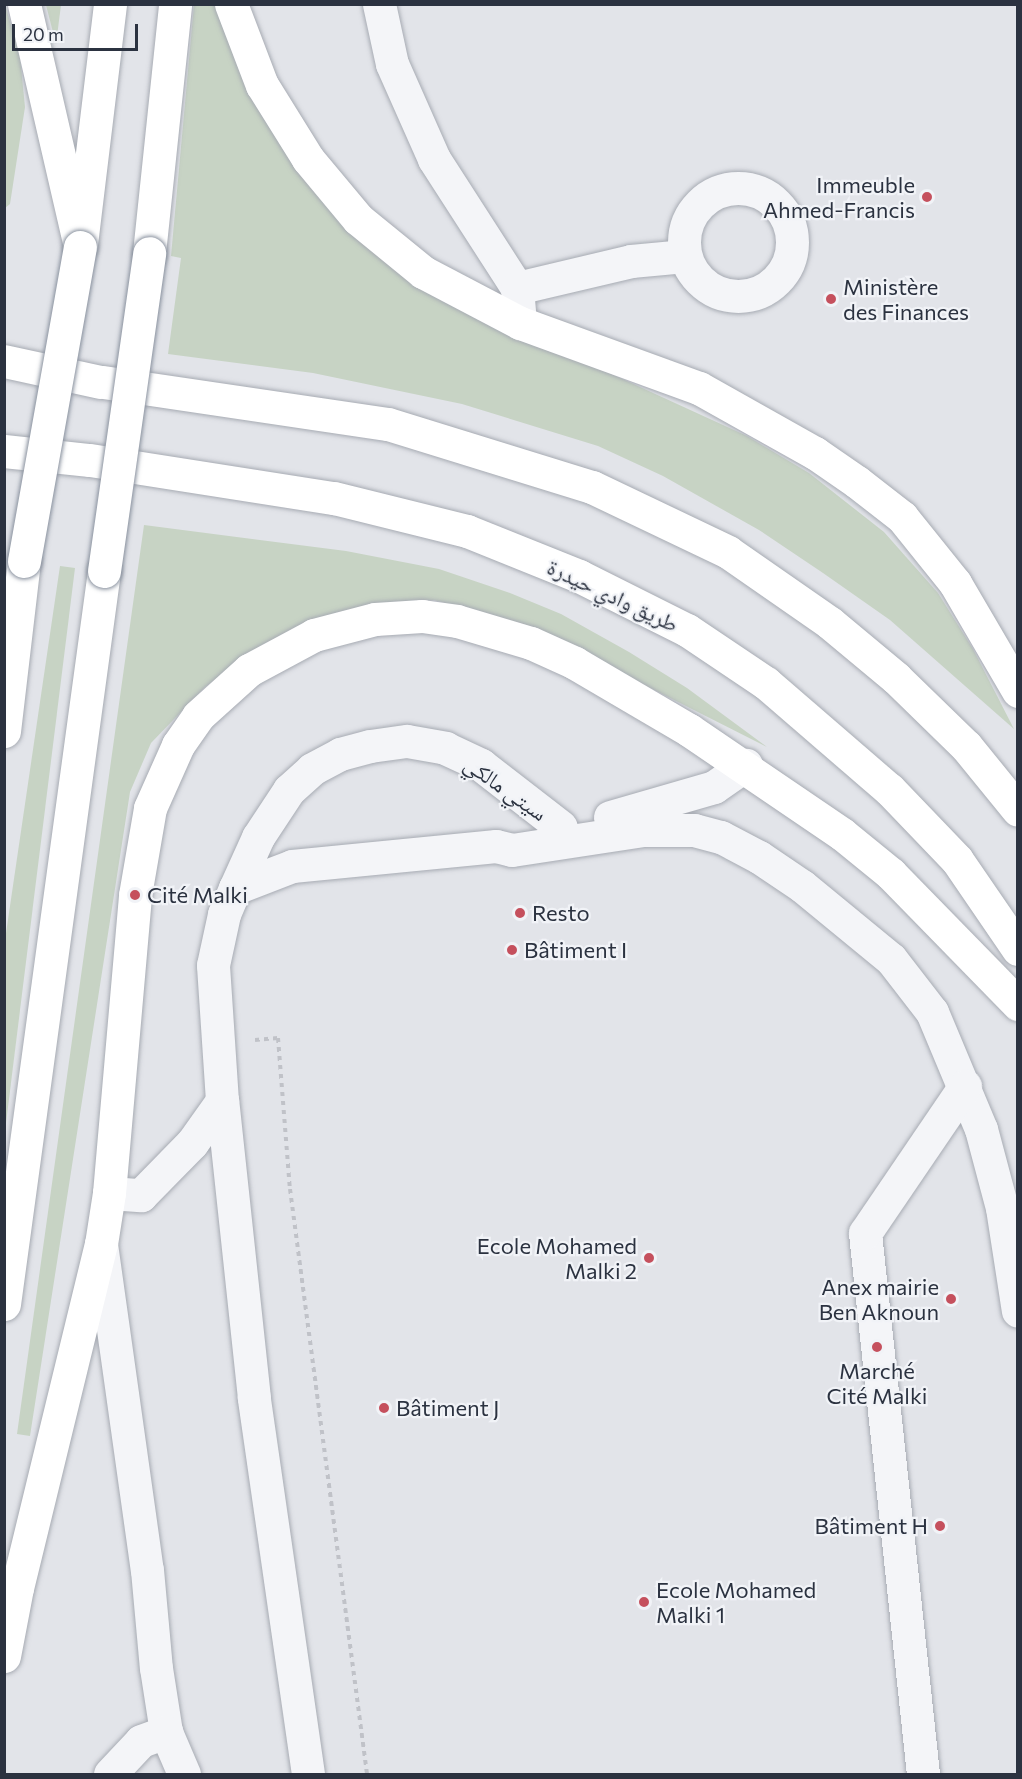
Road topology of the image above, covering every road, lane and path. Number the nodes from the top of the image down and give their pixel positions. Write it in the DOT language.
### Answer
graph roads {
  1 [pos="24,4"];
  2 [pos="110,4"];
  3 [pos="175,4"];
  4 [pos="231,4"];
  5 [pos="379,4"];
  6 [pos="80,247"];
  7 [pos="685,256"];
  8 [pos="517,288"];
  9 [pos="520,323"];
  10 [pos="4,363"];
  11 [pos="4,451"];
  12 [pos="88,460"];
  13 [pos="4,467"];
  14 [pos="24,561"];
  15 [pos="4,614"];
  16 [pos="1017,691"];
  17 [pos="4,731"];
  18 [pos="746,765"];
  19 [pos="1017,810"];
  20 [pos="561,827"];
  21 [pos="496,846"];
  22 [pos="235,888"];
  23 [pos="1017,949"];
  24 [pos="1017,1004"];
  25 [pos="219,1045"];
  26 [pos="965,1086"];
  27 [pos="222,1101"];
  28 [pos="109,1193"];
  29 [pos="101,1244"];
  30 [pos="4,1304"];
  31 [pos="1017,1311"];
  32 [pos="4,1656"];
  33 [pos="166,1732"];
  34 [pos="110,1774"];
  35 [pos="184,1774"];
  36 [pos="308,1774"];
  37 [pos="367,1774"];
  38 [pos="923,1774"];
  1 -- 6 [label="main road"];
  2 -- 6 [label="main road"];
  3 -- 30 [label="main road, bridge"];
  4 -- 9 [label="main road"];
  5 -- 8 [label="street"];
  6 -- 14 [label="main road, bridge"];
  7 -- 8 [label="street"];
  8 -- 9 [label="street"];
  9 -- 16 [label="main road"];
  10 -- 19 [label="main road"];
  11 -- 12 [label="main road"];
  12 -- 13 [label="main road"];
  12 -- 23 [label="main road, طريق وادي حيدرة"];
  14 -- 15 [label="main road"];
  14 -- 17 [label="main road"];
  18 -- 20 [label="street"];
  18 -- 24 [label="main road"];
  18 -- 28 [label="main road"];
  20 -- 21 [label="street"];
  20 -- 22 [label="street, سيتي مالكي"];
  21 -- 22 [label="street"];
  21 -- 26 [label="street"];
  22 -- 25 [label="street, سيتي مالكي"];
  25 -- 27 [label="street, سيتي مالكي"];
  25 -- 37 [label="path"];
  26 -- 31 [label="street"];
  26 -- 38 [label="street"];
  27 -- 28 [label="street"];
  27 -- 36 [label="street, سيتي مالكي"];
  28 -- 29 [label="main road"];
  29 -- 32 [label="main road"];
  29 -- 33 [label="street"];
  33 -- 34 [label="street"];
  33 -- 35 [label="street"];
}
